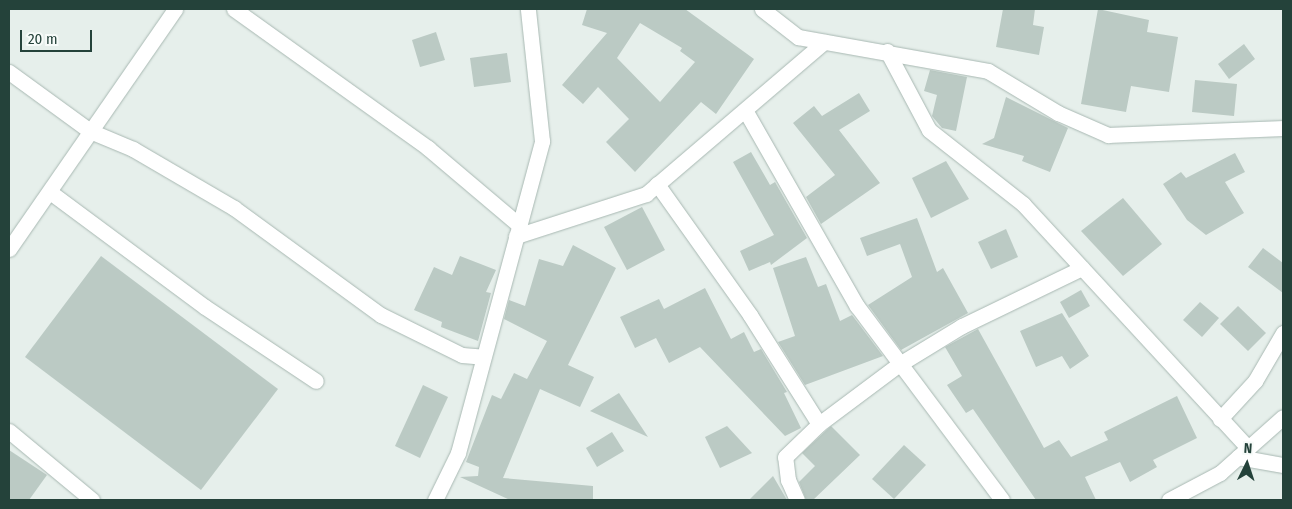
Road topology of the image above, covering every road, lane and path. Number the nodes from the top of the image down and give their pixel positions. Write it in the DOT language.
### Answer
graph roads {
  1 [pos="175,9"];
  2 [pos="234,9"];
  3 [pos="528,9"];
  4 [pos="762,9"];
  5 [pos="824,42"];
  6 [pos="887,51"];
  7 [pos="9,72"];
  8 [pos="745,110"];
  9 [pos="1283,128"];
  10 [pos="90,131"];
  11 [pos="657,184"];
  12 [pos="50,192"];
  13 [pos="518,230"];
  14 [pos="9,249"];
  15 [pos="1082,268"];
  16 [pos="1283,333"];
  17 [pos="483,357"];
  18 [pos="898,365"];
  19 [pos="316,381"];
  20 [pos="1283,417"];
  21 [pos="1220,419"];
  22 [pos="819,424"];
  23 [pos="9,431"];
  24 [pos="1243,452"];
  25 [pos="1283,465"];
  26 [pos="92,500"];
  27 [pos="435,500"];
  28 [pos="798,500"];
  29 [pos="1002,500"];
  30 [pos="1170,500"];
  1 -- 10 [label="street"];
  2 -- 13 [label="street"];
  3 -- 13 [label="street"];
  4 -- 5 [label="street"];
  5 -- 6 [label="street"];
  5 -- 8 [label="street"];
  6 -- 9 [label="street"];
  6 -- 15 [label="street"];
  7 -- 10 [label="street"];
  8 -- 11 [label="street"];
  8 -- 18 [label="street"];
  10 -- 12 [label="street"];
  10 -- 17 [label="street"];
  11 -- 13 [label="street"];
  11 -- 22 [label="street"];
  12 -- 14 [label="street"];
  12 -- 19 [label="street"];
  13 -- 17 [label="street"];
  15 -- 18 [label="street"];
  15 -- 21 [label="street"];
  16 -- 21 [label="street"];
  17 -- 27 [label="street"];
  18 -- 22 [label="street"];
  18 -- 29 [label="street"];
  20 -- 24 [label="street"];
  21 -- 24 [label="street"];
  22 -- 28 [label="street"];
  23 -- 26 [label="street"];
  24 -- 25 [label="street"];
  24 -- 30 [label="street"];
}
